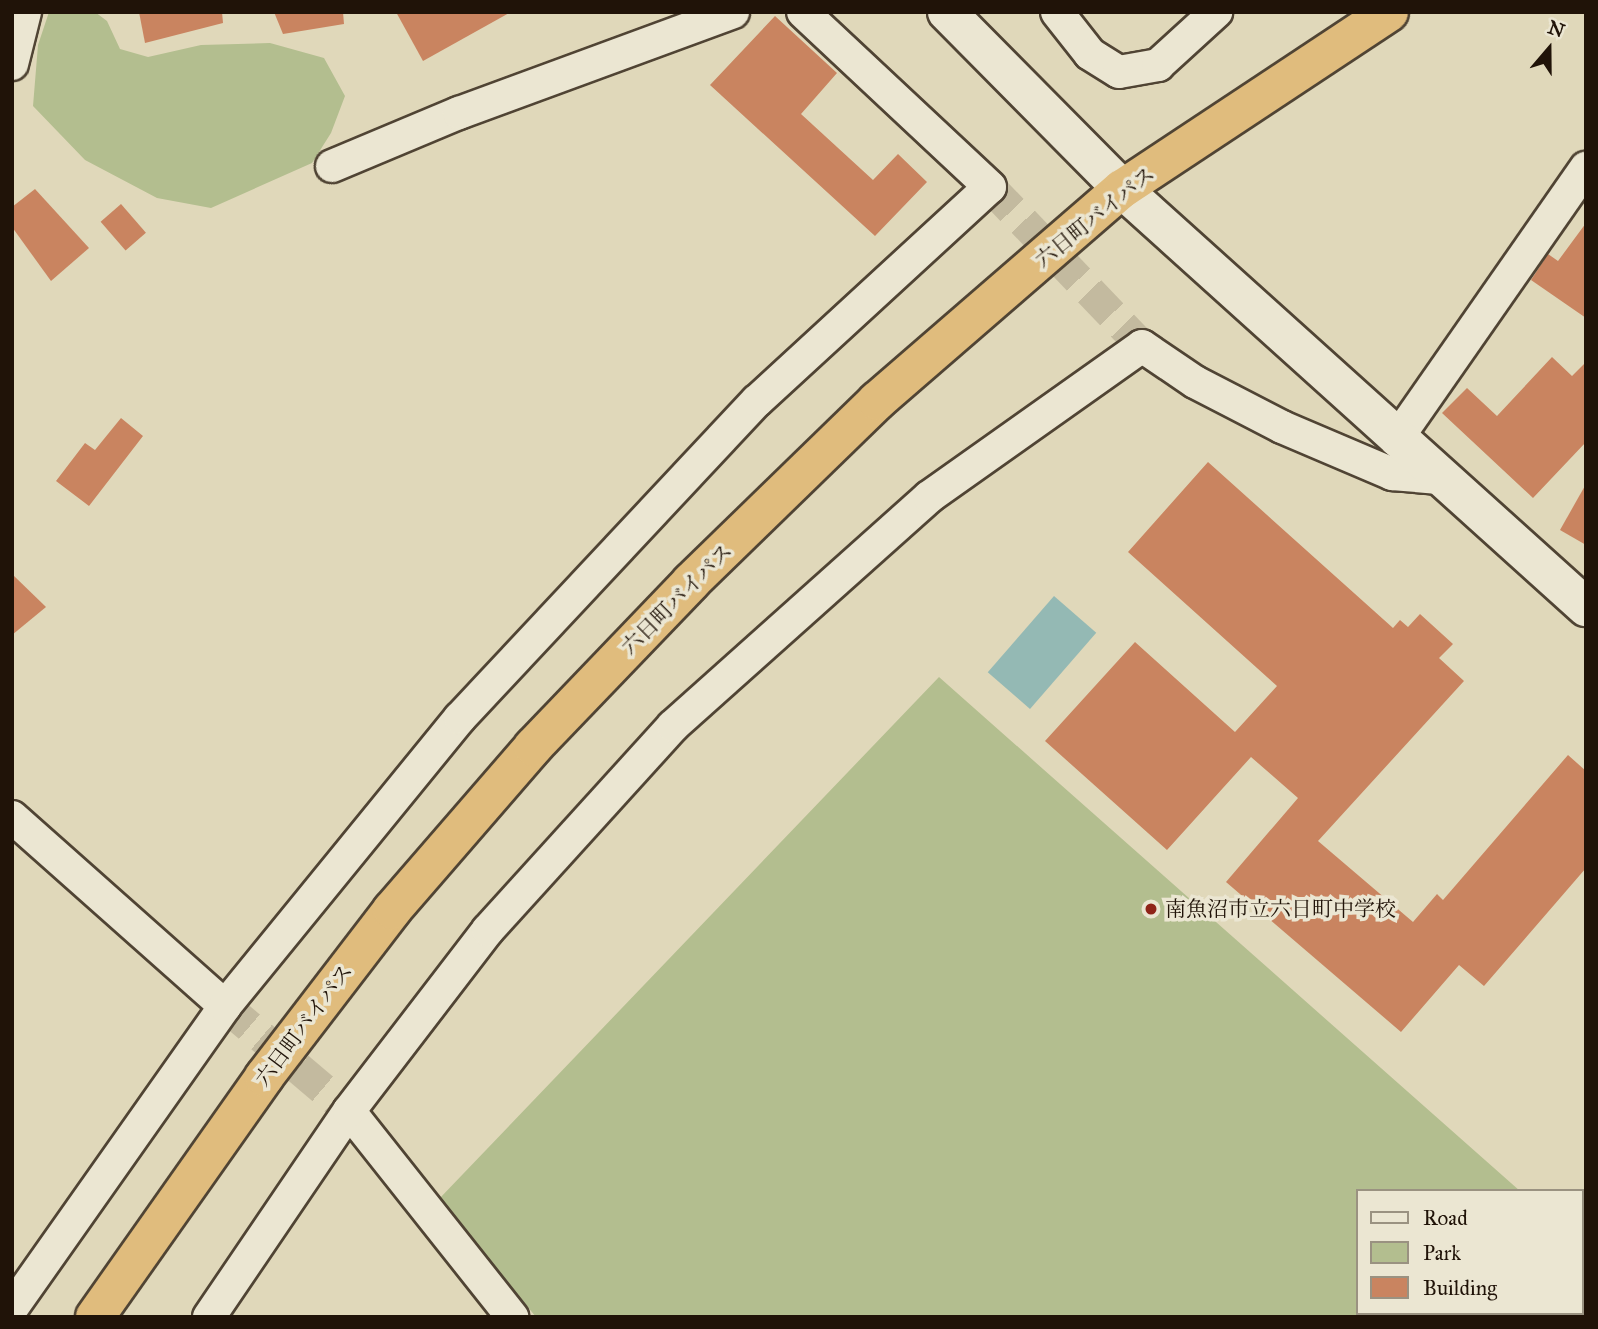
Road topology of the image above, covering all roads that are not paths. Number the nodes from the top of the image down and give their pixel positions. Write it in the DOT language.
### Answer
graph roads {
  1 [pos="25,12"];
  2 [pos="733,12"];
  3 [pos="803,12"];
  4 [pos="947,12"];
  5 [pos="1057,12"];
  6 [pos="1216,12"];
  7 [pos="1389,12"];
  8 [pos="12,64"];
  9 [pos="332,166"];
  10 [pos="1586,167"];
  11 [pos="1122,189"];
  12 [pos="1396,440"];
  13 [pos="1439,478"];
  14 [pos="1586,607"];
  15 [pos="14,823"];
  16 [pos="225,1006"];
  17 [pos="349,1111"];
  18 [pos="12,1308"];
  19 [pos="95,1317"];
  20 [pos="209,1317"];
  21 [pos="512,1317"];
  1 -- 8 [label="street"];
  2 -- 9 [label="street"];
  3 -- 16 [label="street"];
  4 -- 11 [label="street"];
  5 -- 6 [label="street"];
  7 -- 11 [label="highway, 六日町バイパス"];
  10 -- 12 [label="street"];
  11 -- 12 [label="street"];
  11 -- 19 [label="highway, 六日町バイパス"];
  12 -- 13 [label="street"];
  13 -- 14 [label="street"];
  13 -- 17 [label="street"];
  15 -- 16 [label="street"];
  16 -- 18 [label="street"];
  17 -- 20 [label="street"];
  17 -- 21 [label="street"];
}
